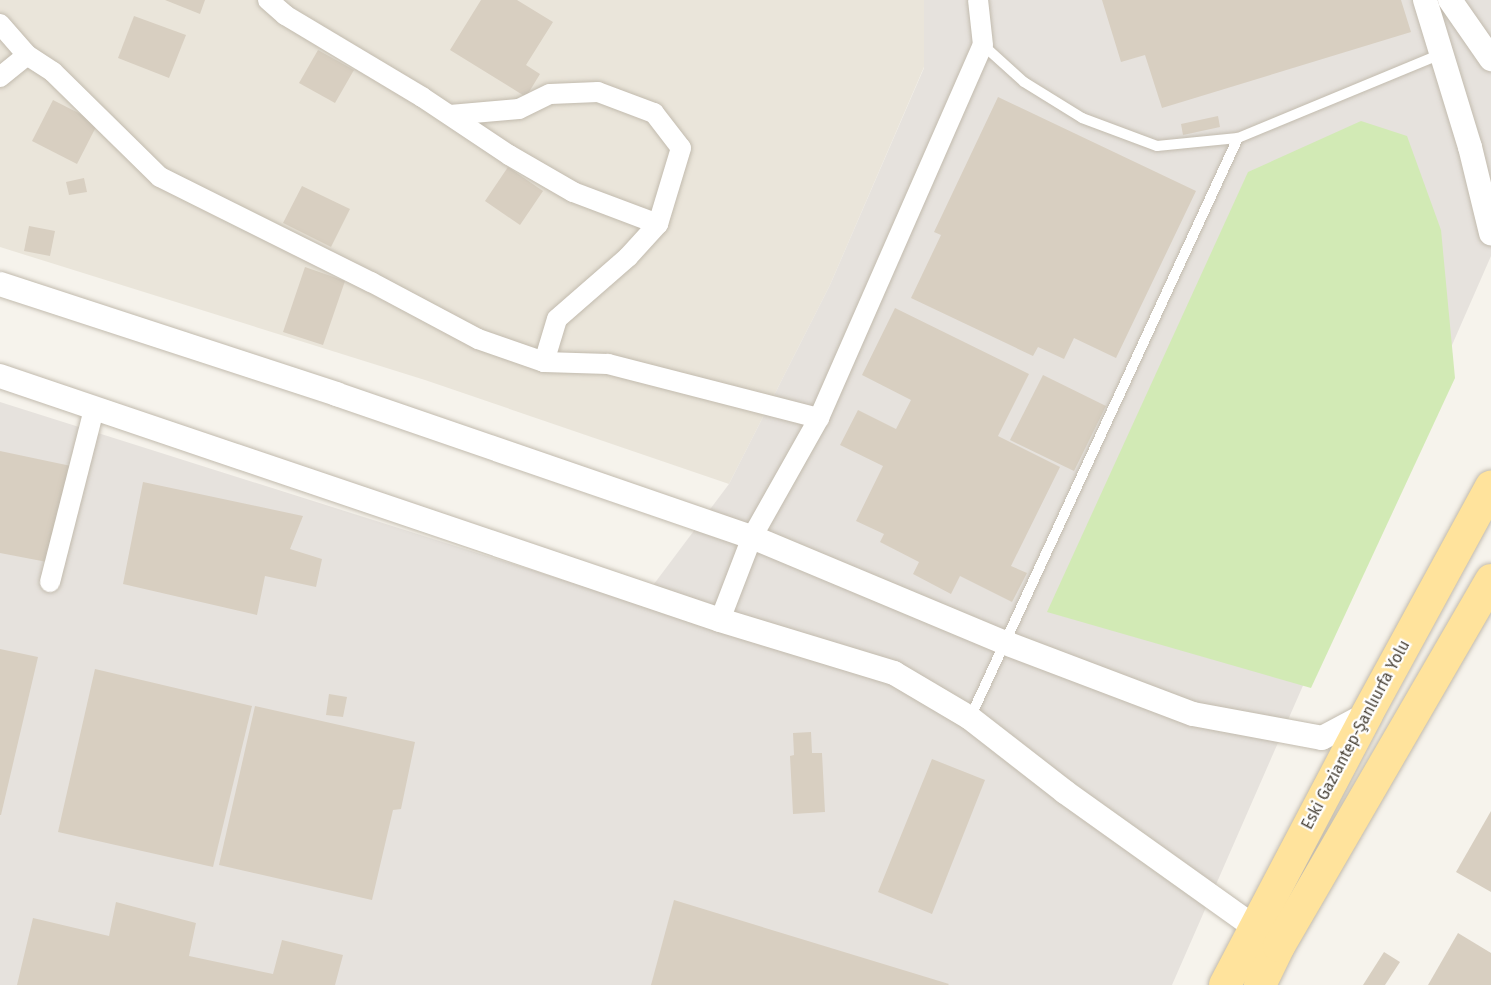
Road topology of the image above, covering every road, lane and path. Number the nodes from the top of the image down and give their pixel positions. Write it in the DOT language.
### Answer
graph roads {
  1 [pos="268,0"];
  2 [pos="978,0"];
  3 [pos="1425,0"];
  4 [pos="1450,0"];
  5 [pos="0,24"];
  6 [pos="983,45"];
  7 [pos="1441,54"];
  8 [pos="27,55"];
  9 [pos="1491,59"];
  10 [pos="0,77"];
  11 [pos="450,116"];
  12 [pos="1238,138"];
  13 [pos="658,224"];
  14 [pos="1491,233"];
  15 [pos="0,284"];
  16 [pos="544,362"];
  17 [pos="0,376"];
  18 [pos="94,410"];
  19 [pos="819,418"];
  20 [pos="1491,487"];
  21 [pos="752,537"];
  22 [pos="1491,580"];
  23 [pos="50,582"];
  24 [pos="720,620"];
  25 [pos="1003,642"];
  26 [pos="1367,714"];
  27 [pos="970,718"];
  28 [pos="1254,927"];
  29 [pos="1225,985"];
  30 [pos="1260,985"];
  1 -- 11 [label="street"];
  2 -- 6 [label="street"];
  3 -- 7 [label="street"];
  4 -- 9 [label="street"];
  5 -- 8 [label="street"];
  6 -- 12 [label="lane"];
  6 -- 19 [label="street"];
  7 -- 12 [label="lane"];
  7 -- 14 [label="street"];
  8 -- 10 [label="street"];
  8 -- 16 [label="street"];
  11 -- 13 [label="street"];
  11 -- 13 [label="street"];
  12 -- 25 [label="lane"];
  13 -- 16 [label="street"];
  15 -- 21 [label="street"];
  16 -- 19 [label="street"];
  17 -- 18 [label="street"];
  18 -- 23 [label="street"];
  18 -- 24 [label="street"];
  19 -- 21 [label="street"];
  20 -- 26 [label="main road, Eski Gaziantep-Şanlıurfa Yolu"];
  21 -- 24 [label="street"];
  21 -- 25 [label="street"];
  22 -- 30 [label="main road"];
  24 -- 27 [label="street"];
  25 -- 26 [label="street"];
  25 -- 27 [label="lane"];
  26 -- 28 [label="main road, Eski Gaziantep-Şanlıurfa Yolu"];
  27 -- 28 [label="street"];
  28 -- 29 [label="main road, Eski Gaziantep-Şanlıurfa Yolu"];
}
